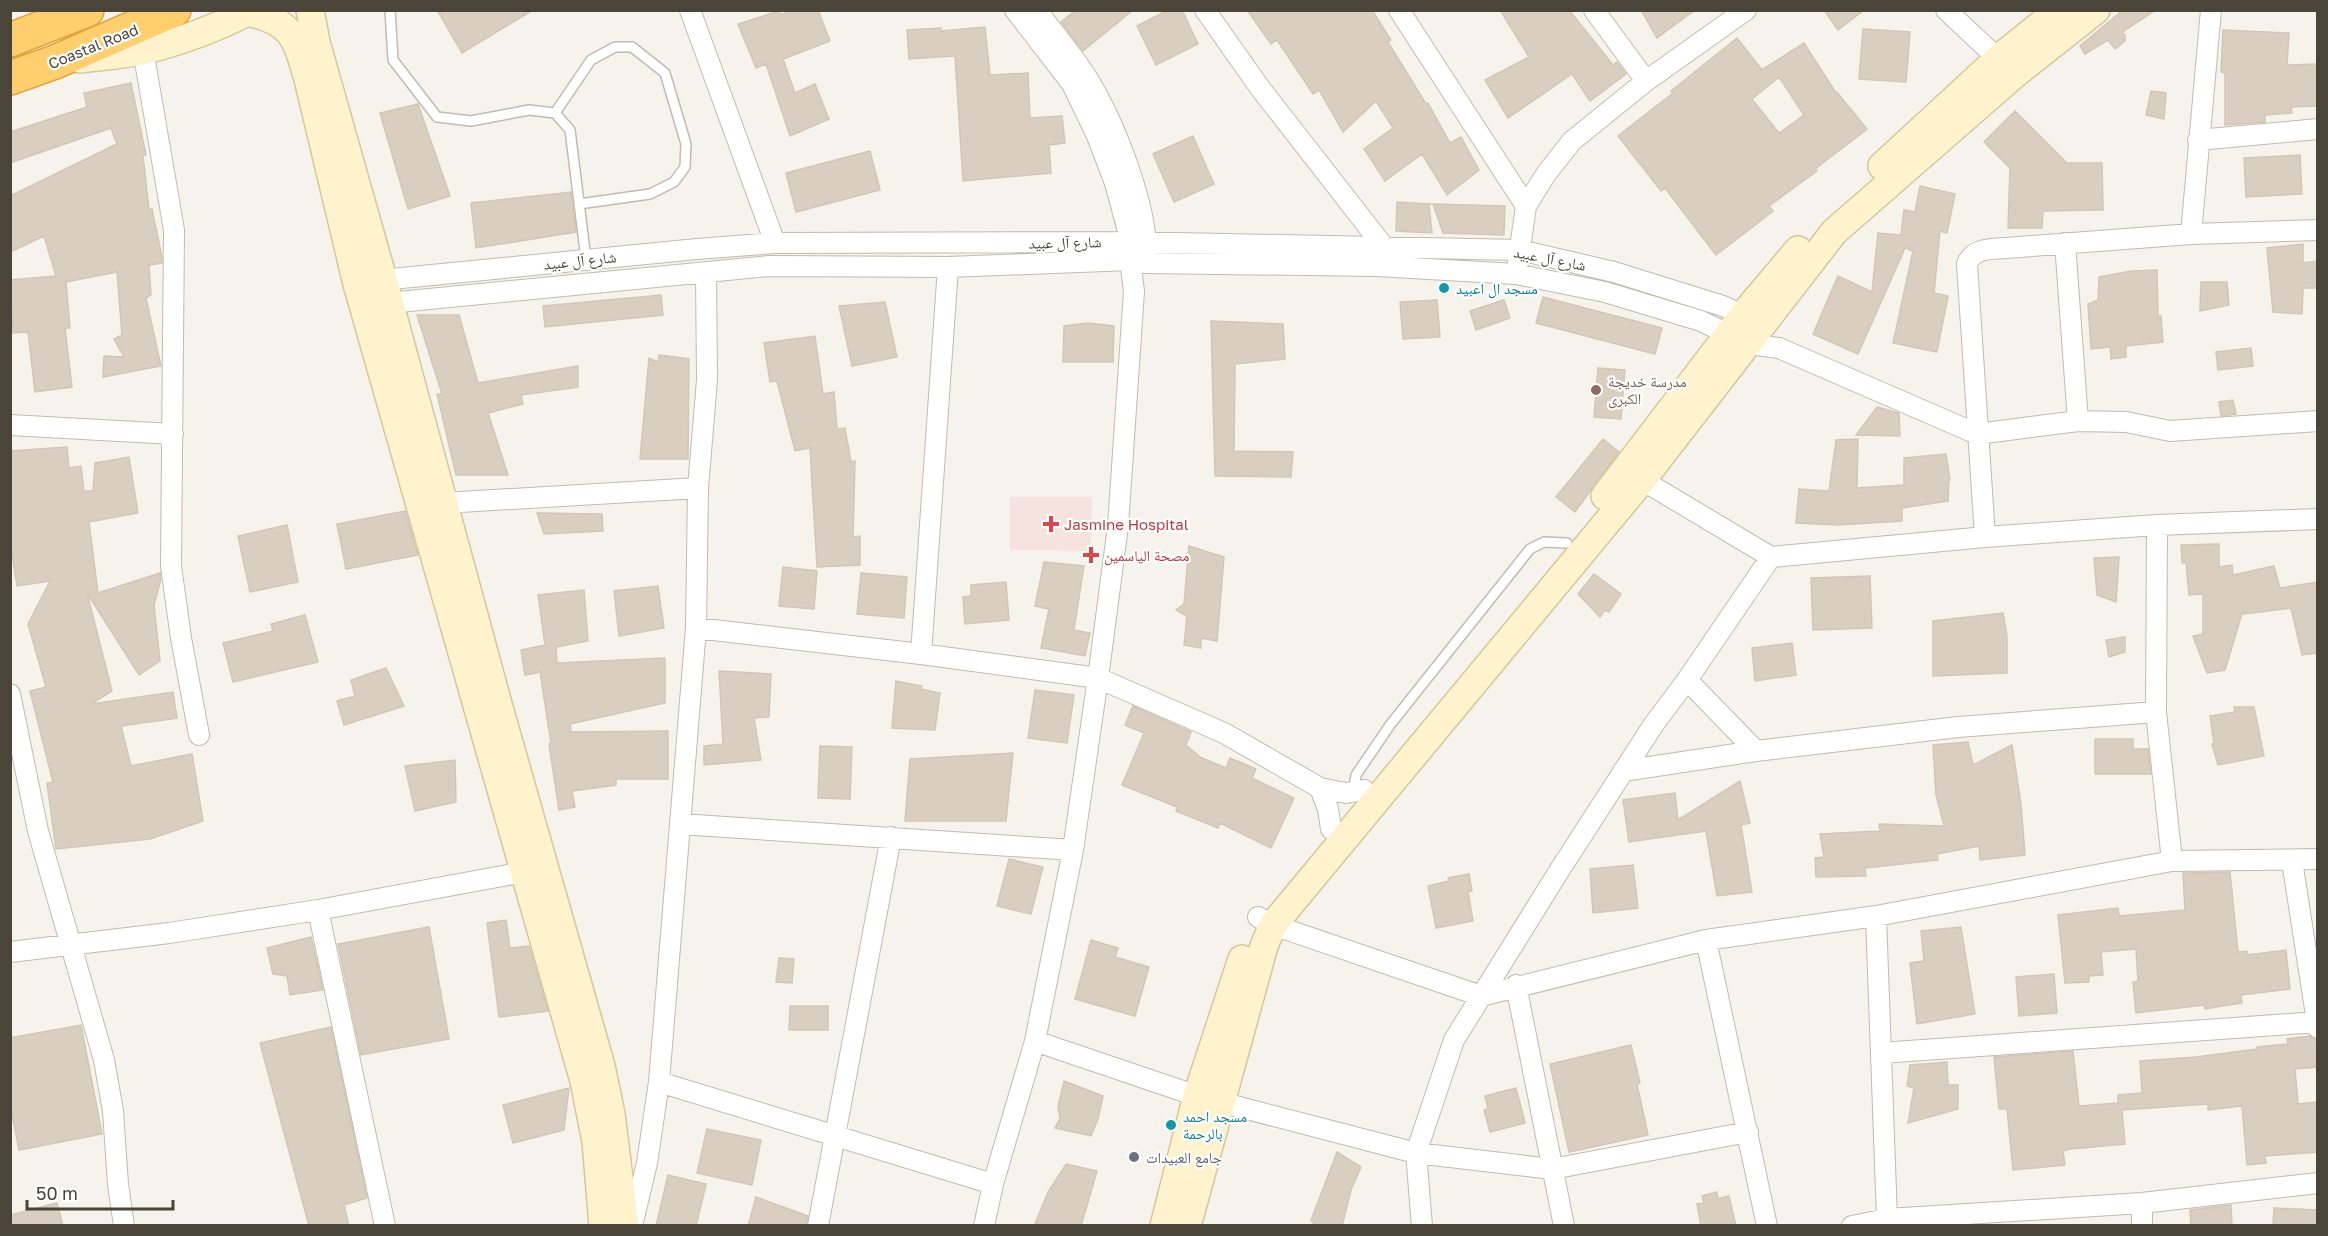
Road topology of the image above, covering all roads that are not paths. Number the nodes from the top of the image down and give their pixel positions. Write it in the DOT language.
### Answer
graph roads {
  1 [pos="87,10"];
  2 [pos="174,10"];
  3 [pos="310,10"];
  4 [pos="390,10"];
  5 [pos="690,10"];
  6 [pos="1016,10"];
  7 [pos="1037,10"];
  8 [pos="1205,10"];
  9 [pos="1399,10"];
  10 [pos="1594,10"];
  11 [pos="1746,10"];
  12 [pos="1946,10"];
  13 [pos="2060,10"];
  14 [pos="2096,10"];
  15 [pos="249,11"];
  16 [pos="2215,11"];
  17 [pos="10,40"];
  18 [pos="144,50"];
  19 [pos="55,62"];
  20 [pos="2006,67"];
  21 [pos="10,78"];
  22 [pos="1646,81"];
  23 [pos="555,113"];
  24 [pos="2318,129"];
  25 [pos="2198,140"];
  26 [pos="579,204"];
  27 [pos="1526,206"];
  28 [pos="2318,230"];
  29 [pos="2191,234"];
  30 [pos="775,243"];
  31 [pos="2065,243"];
  32 [pos="1384,247"];
  33 [pos="1520,250"];
  34 [pos="1138,252"];
  35 [pos="586,259"];
  36 [pos="948,267"];
  37 [pos="705,273"];
  38 [pos="1516,274"];
  39 [pos="373,293"];
  40 [pos="1747,330"];
  41 [pos="2078,421"];
  42 [pos="2318,421"];
  43 [pos="10,425"];
  44 [pos="172,434"];
  45 [pos="1977,434"];
  46 [pos="1642,480"];
  47 [pos="698,488"];
  48 [pos="443,502"];
  49 [pos="2318,519"];
  50 [pos="2157,525"];
  51 [pos="1985,537"];
  52 [pos="1771,557"];
  53 [pos="696,628"];
  54 [pos="921,654"];
  55 [pos="1098,678"];
  56 [pos="1687,680"];
  57 [pos="10,694"];
  58 [pos="2156,712"];
  59 [pos="199,735"];
  60 [pos="1756,751"];
  61 [pos="1623,771"];
  62 [pos="1320,788"];
  63 [pos="1364,790"];
  64 [pos="680,824"];
  65 [pos="1331,829"];
  66 [pos="891,837"];
  67 [pos="1073,850"];
  68 [pos="2318,859"];
  69 [pos="2172,861"];
  70 [pos="2292,861"];
  71 [pos="524,872"];
  72 [pos="318,910"];
  73 [pos="1876,916"];
  74 [pos="1266,921"];
  75 [pos="1706,940"];
  76 [pos="71,944"];
  77 [pos="10,952"];
  78 [pos="1516,985"];
  79 [pos="1481,996"];
  80 [pos="2317,1024"];
  81 [pos="1035,1041"];
  82 [pos="1881,1053"];
  83 [pos="659,1082"];
  84 [pos="1209,1099"];
  85 [pos="1748,1132"];
  86 [pos="835,1136"];
  87 [pos="1416,1153"];
  88 [pos="1552,1169"];
  89 [pos="2318,1183"];
  90 [pos="993,1184"];
  91 [pos="2142,1203"];
  92 [pos="1887,1219"];
  93 [pos="1185,1224"];
  94 [pos="124,1226"];
  95 [pos="385,1226"];
  96 [pos="603,1226"];
  97 [pos="625,1226"];
  98 [pos="632,1226"];
  99 [pos="818,1226"];
  100 [pos="984,1226"];
  101 [pos="1422,1226"];
  102 [pos="1564,1226"];
  103 [pos="1767,1226"];
  104 [pos="1852,1226"];
  105 [pos="2142,1226"];
  1 -- 17 [label="highway"];
  2 -- 19 [label="highway, Coastal Road"];
  3 -- 39 [label="street"];
  4 -- 23 [label="lane"];
  5 -- 30 [label="street"];
  6 -- 34 [label="street"];
  7 -- 34 [label="street"];
  8 -- 32 [label="street"];
  9 -- 27 [label="street"];
  10 -- 22 [label="street"];
  11 -- 22 [label="street"];
  12 -- 20 [label="street"];
  13 -- 20 [label="street"];
  14 -- 20 [label="street"];
  15 -- 18 [label="street"];
  15 -- 39 [label="street"];
  16 -- 25 [label="street"];
  18 -- 19 [label="street"];
  18 -- 44 [label="street"];
  19 -- 21 [label="highway, Coastal Road"];
  20 -- 40 [label="street"];
  22 -- 27 [label="street"];
  23 -- 26 [label="lane"];
  23 -- 26 [label="lane"];
  24 -- 25 [label="street"];
  25 -- 29 [label="street"];
  26 -- 35 [label="lane"];
  27 -- 33 [label="street"];
  28 -- 29 [label="street"];
  29 -- 31 [label="street"];
  30 -- 34 [label="street, شارع آل عبيد"];
  30 -- 35 [label="street, شارع آل عبيد"];
  31 -- 41 [label="street"];
  31 -- 45 [label="street"];
  32 -- 33 [label="street, شارع آل عبيد"];
  32 -- 34 [label="street, شارع آل عبيد"];
  33 -- 38 [label="street"];
  33 -- 40 [label="street, شارع آل عبيد"];
  34 -- 36 [label="street, شارع آل عبيد"];
  34 -- 38 [label="street, شارع آل عبيد"];
  34 -- 55 [label="street"];
  35 -- 39 [label="street, شارع آل عبيد"];
  36 -- 37 [label="street, شارع آل عبيد"];
  36 -- 54 [label="street"];
  37 -- 39 [label="street, شارع آل عبيد"];
  37 -- 47 [label="street"];
  38 -- 40 [label="street, شارع آل عبيد"];
  39 -- 48 [label="street"];
  39 -- 71 [label="street"];
  40 -- 45 [label="street"];
  40 -- 46 [label="street"];
  40 -- 63 [label="street"];
  41 -- 42 [label="street"];
  41 -- 45 [label="street"];
  43 -- 44 [label="street"];
  44 -- 59 [label="street"];
  45 -- 51 [label="street"];
  46 -- 52 [label="street"];
  46 -- 74 [label="street"];
  47 -- 48 [label="street"];
  47 -- 53 [label="street"];
  48 -- 97 [label="street"];
  49 -- 50 [label="street"];
  50 -- 51 [label="street"];
  50 -- 58 [label="street"];
  51 -- 52 [label="street"];
  52 -- 56 [label="street"];
  53 -- 54 [label="street"];
  53 -- 64 [label="street"];
  54 -- 55 [label="street"];
  55 -- 62 [label="street"];
  55 -- 67 [label="street"];
  56 -- 60 [label="street"];
  56 -- 61 [label="street"];
  57 -- 76 [label="street"];
  58 -- 60 [label="street"];
  58 -- 69 [label="street"];
  60 -- 61 [label="street"];
  61 -- 79 [label="street"];
  62 -- 63 [label="street"];
  62 -- 65 [label="street"];
  63 -- 65 [label="street"];
  64 -- 66 [label="street"];
  64 -- 83 [label="street"];
  65 -- 74 [label="street"];
  66 -- 67 [label="street"];
  66 -- 86 [label="street"];
  67 -- 81 [label="street"];
  68 -- 70 [label="street"];
  69 -- 70 [label="street"];
  69 -- 73 [label="street"];
  70 -- 80 [label="street"];
  71 -- 72 [label="street"];
  71 -- 96 [label="street"];
  72 -- 76 [label="street"];
  72 -- 95 [label="street"];
  73 -- 75 [label="street"];
  73 -- 82 [label="street"];
  74 -- 79 [label="street"];
  74 -- 84 [label="street"];
  75 -- 78 [label="street"];
  75 -- 85 [label="street"];
  76 -- 77 [label="street"];
  76 -- 94 [label="street"];
  78 -- 79 [label="street"];
  78 -- 88 [label="street"];
  79 -- 87 [label="street"];
  80 -- 82 [label="street"];
  81 -- 84 [label="street"];
  81 -- 90 [label="street"];
  82 -- 92 [label="street"];
  83 -- 86 [label="street"];
  83 -- 98 [label="street"];
  84 -- 87 [label="street"];
  84 -- 93 [label="street"];
  85 -- 88 [label="street"];
  85 -- 103 [label="street"];
  86 -- 90 [label="street"];
  86 -- 99 [label="street"];
  87 -- 88 [label="street"];
  87 -- 101 [label="street"];
  88 -- 102 [label="street"];
  89 -- 91 [label="street"];
  90 -- 100 [label="street"];
  91 -- 92 [label="street"];
  91 -- 105 [label="street"];
  92 -- 104 [label="street"];
}
